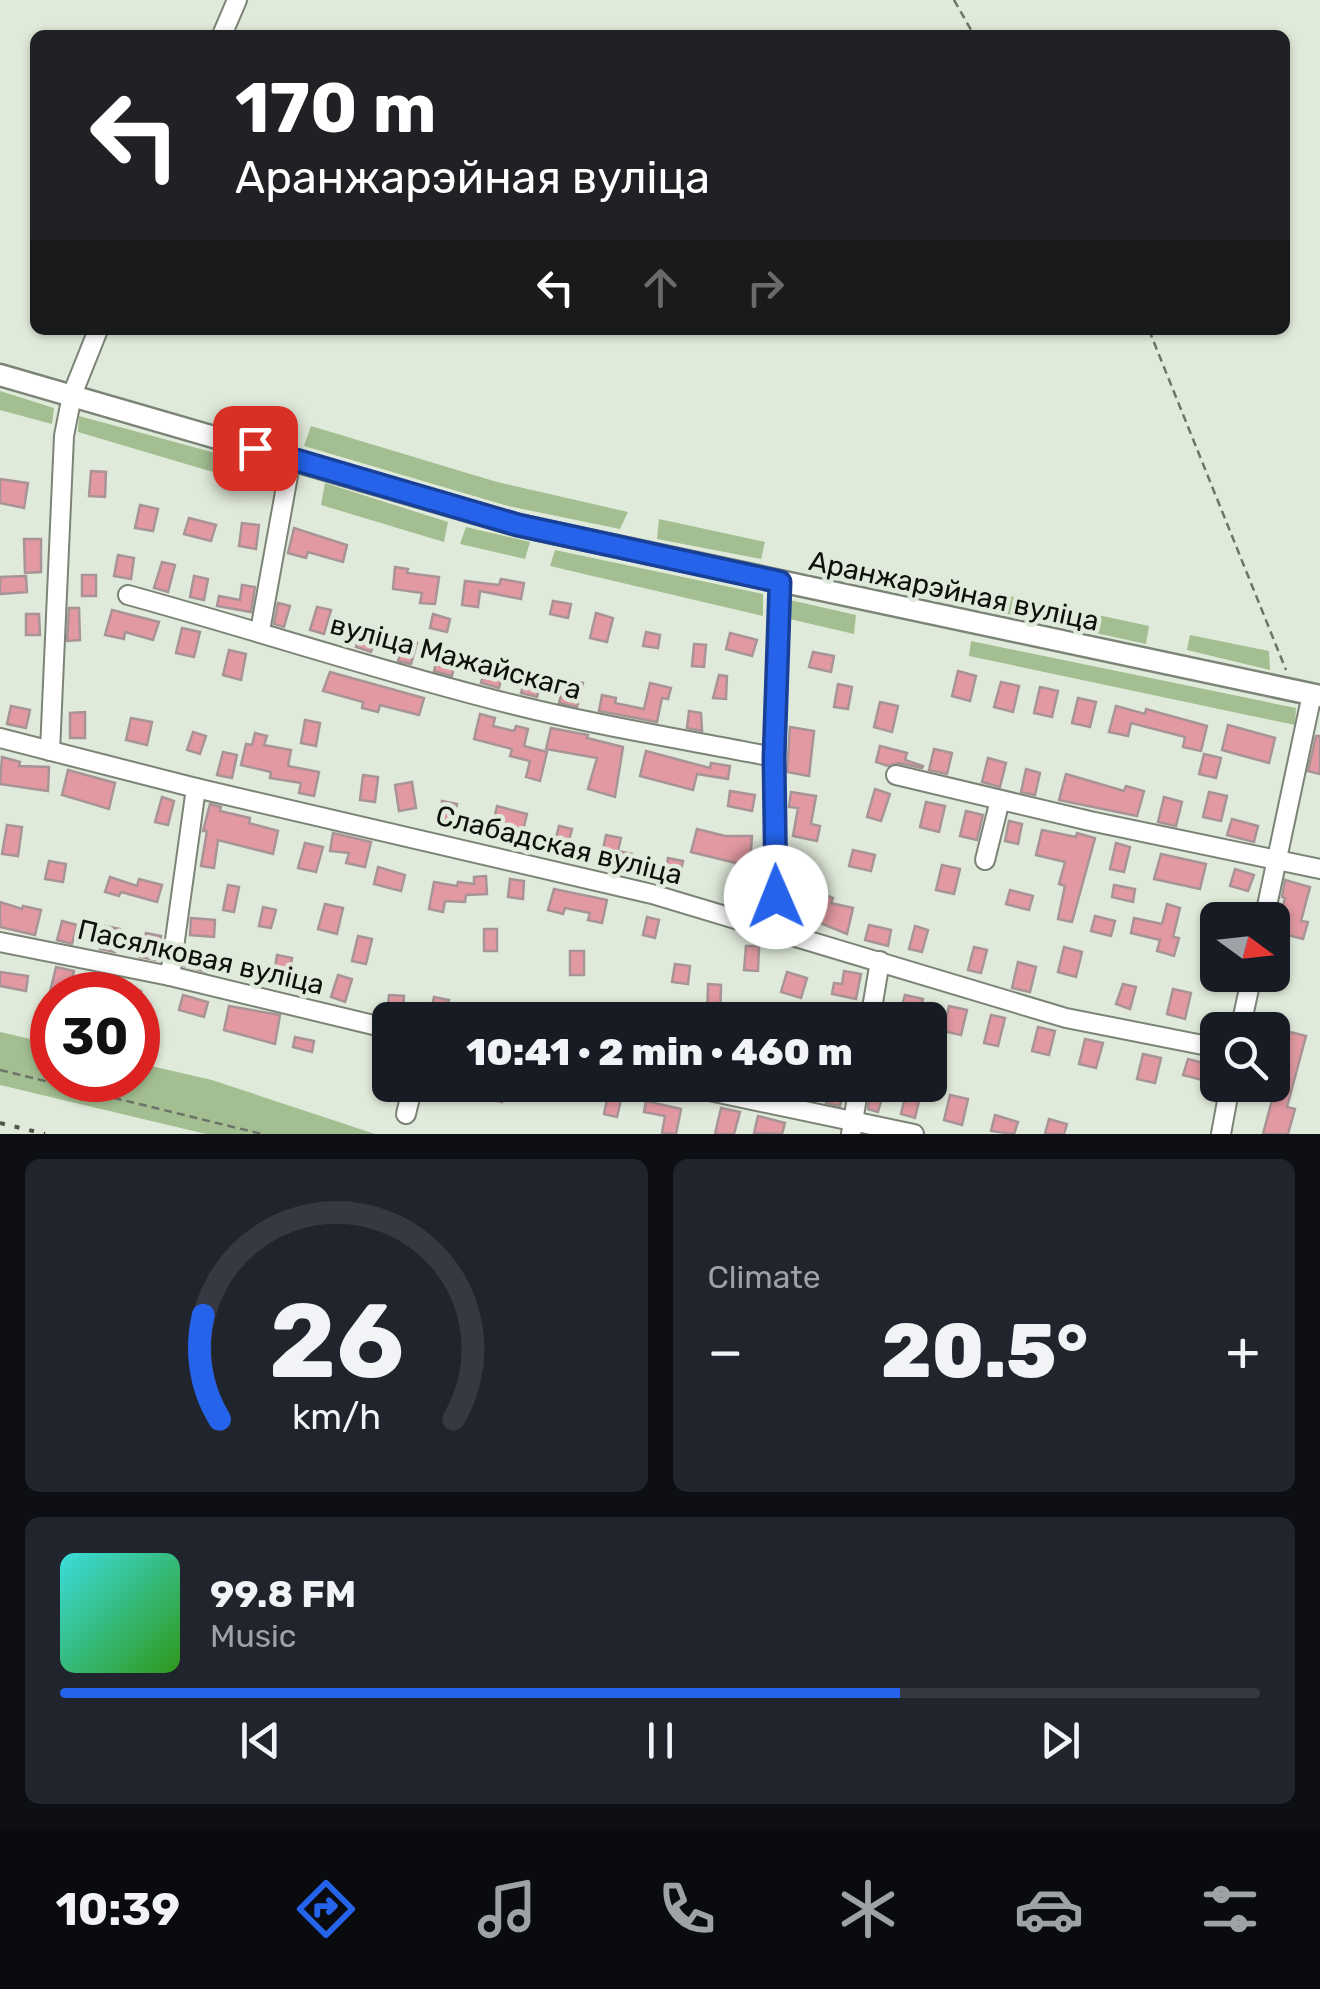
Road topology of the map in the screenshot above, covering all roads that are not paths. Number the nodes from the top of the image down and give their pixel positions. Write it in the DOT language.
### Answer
graph roads {
  1 [pos="237,0"];
  2 [pos="224,30"];
  3 [pos="96,335"];
  4 [pos="0,375"];
  5 [pos="72,395"];
  6 [pos="292,459"];
  7 [pos="780,582"];
  8 [pos="128,595"];
  9 [pos="260,631"];
  10 [pos="1309,693"];
  11 [pos="0,738"];
  12 [pos="50,750"];
  13 [pos="774,758"];
  14 [pos="896,775"];
  15 [pos="196,788"];
  16 [pos="1000,800"];
  17 [pos="986,860"];
  18 [pos="1276,862"];
  19 [pos="1320,869"];
  20 [pos="1268,902"];
  21 [pos="777,932"];
  22 [pos="0,942"];
  23 [pos="880,961"];
  24 [pos="170,976"];
  25 [pos="873,1002"];
  26 [pos="372,1025"];
  27 [pos="1200,1044"];
  28 [pos="409,1102"];
  29 [pos="749,1102"];
  30 [pos="857,1102"];
  31 [pos="1227,1102"];
  32 [pos="406,1114"];
  33 [pos="852,1128"];
  34 [pos="914,1134"];
  35 [pos="1221,1134"];
  1 -- 2 [label="street"];
  3 -- 5 [label="street"];
  4 -- 5 [label="main road, Аранжарэйная вуліца"];
  5 -- 6 [label="main road, Аранжарэйная вуліца"];
  5 -- 12 [label="street"];
  6 -- 7 [label="main road, Аранжарэйная вуліца"];
  6 -- 9 [label="street"];
  7 -- 10 [label="main road, Аранжарэйная вуліца"];
  7 -- 13 [label="street"];
  8 -- 9 [label="street, вуліца Мажайскага"];
  9 -- 13 [label="street, вуліца Мажайскага"];
  10 -- 18 [label="street"];
  11 -- 12 [label="street, Слабадская вуліца"];
  12 -- 15 [label="street, Слабадская вуліца"];
  13 -- 21 [label="street"];
  14 -- 16 [label="street"];
  15 -- 21 [label="street, Слабадская вуліца"];
  15 -- 24 [label="street"];
  16 -- 17 [label="street"];
  16 -- 18 [label="street"];
  18 -- 19 [label="street"];
  18 -- 20 [label="street"];
  21 -- 23 [label="street, Слабадская вуліца"];
  22 -- 24 [label="street, Пасялковая вуліца"];
  23 -- 25 [label="street"];
  23 -- 27 [label="street, Слабадская вуліца"];
  24 -- 26 [label="street, Пасялковая вуліца"];
  28 -- 32 [label="street"];
  29 -- 33 [label="street"];
  30 -- 33 [label="street"];
  31 -- 35 [label="street"];
  33 -- 34 [label="street"];
}
